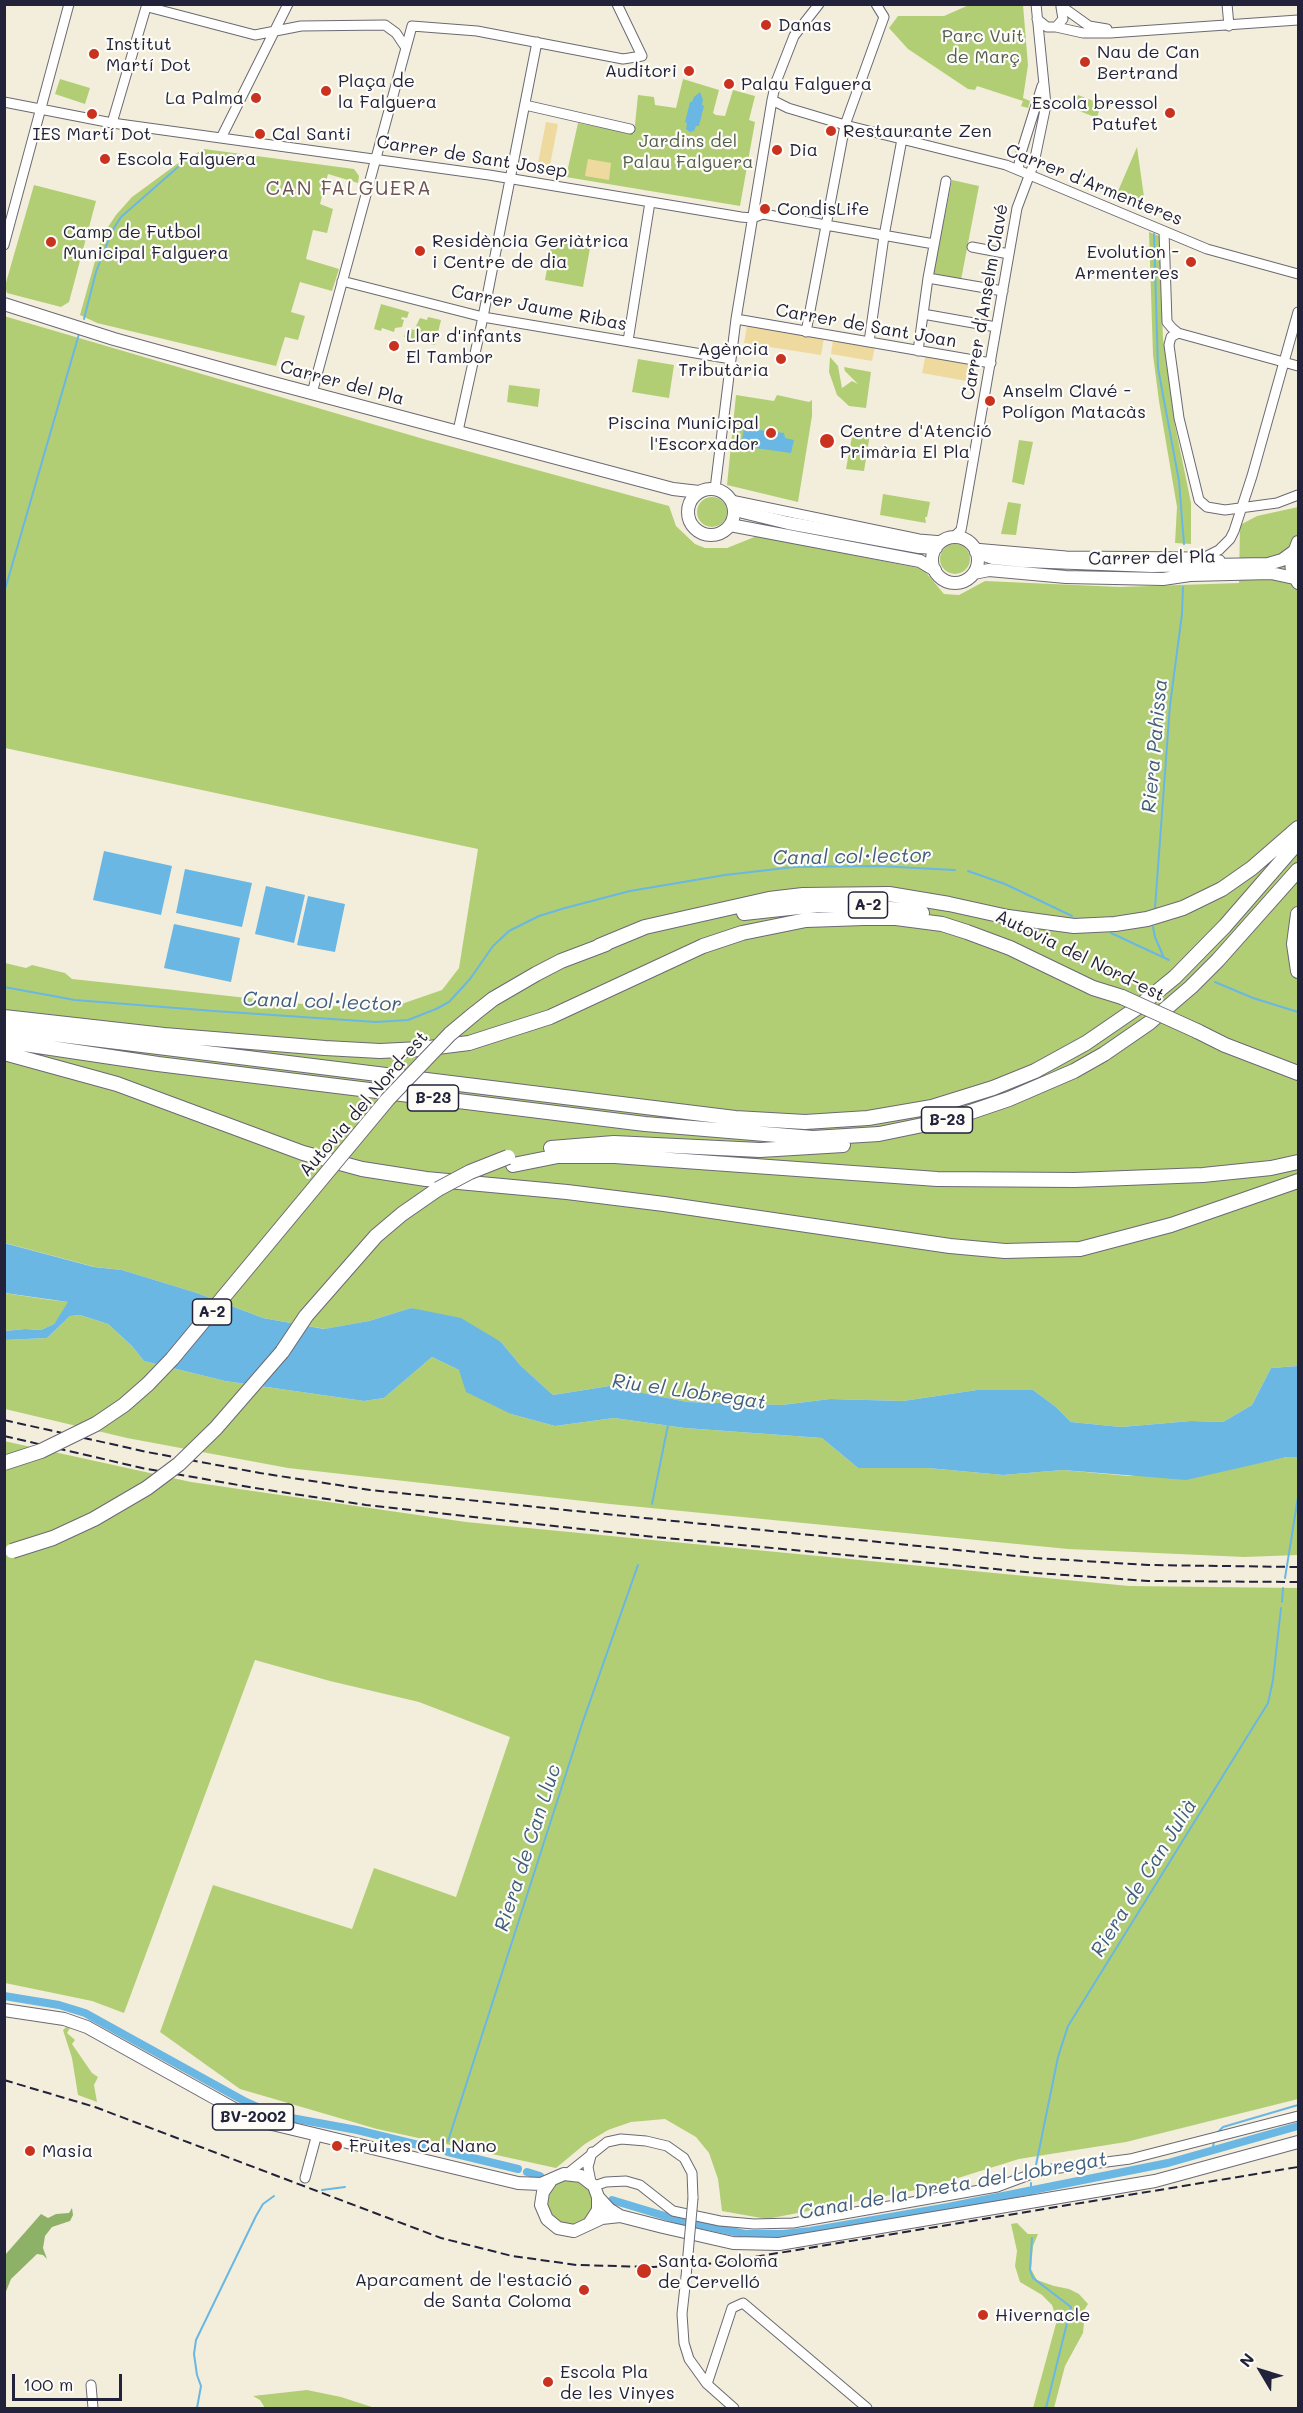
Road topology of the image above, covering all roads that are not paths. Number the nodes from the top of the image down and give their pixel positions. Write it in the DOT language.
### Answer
graph roads {
  1 [pos="69,4"];
  2 [pos="288,4"];
  3 [pos="617,4"];
  4 [pos="819,4"];
  5 [pos="876,4"];
  6 [pos="1036,4"];
  7 [pos="1227,4"];
  8 [pos="1060,5"];
  9 [pos="148,6"];
  10 [pos="1037,18"];
  11 [pos="1075,18"];
  12 [pos="1299,20"];
  13 [pos="1229,26"];
  14 [pos="1058,28"];
  15 [pos="277,31"];
  16 [pos="1121,31"];
  17 [pos="537,42"];
  18 [pos="1040,47"];
  19 [pos="406,48"];
  20 [pos="1043,83"];
  21 [pos="772,100"];
  22 [pos="4,102"];
  23 [pos="525,105"];
  24 [pos="783,106"];
  25 [pos="41,111"];
  26 [pos="769,118"];
  27 [pos="112,123"];
  28 [pos="845,125"];
  29 [pos="630,129"];
  30 [pos="221,138"];
  31 [pos="902,139"];
  32 [pos="376,160"];
  33 [pos="1018,170"];
  34 [pos="1028,175"];
  35 [pos="511,178"];
  36 [pos="946,181"];
  37 [pos="650,202"];
  38 [pos="752,218"];
  39 [pos="826,225"];
  40 [pos="1164,232"];
  41 [pos="884,236"];
  42 [pos="934,244"];
  43 [pos="4,245"];
  44 [pos="972,248"];
  45 [pos="1009,254"];
  46 [pos="1299,274"];
  47 [pos="928,278"];
  48 [pos="342,281"];
  49 [pos="1003,291"];
  50 [pos="4,304"];
  51 [pos="1299,312"];
  52 [pos="923,314"];
  53 [pos="483,317"];
  54 [pos="736,319"];
  55 [pos="996,327"];
  56 [pos="806,332"];
  57 [pos="1178,333"];
  58 [pos="628,341"];
  59 [pos="869,342"];
  60 [pos="918,351"];
  61 [pos="731,359"];
  62 [pos="1284,362"];
  63 [pos="991,363"];
  64 [pos="1299,366"];
  65 [pos="312,393"];
  66 [pos="458,431"];
  67 [pos="674,489"];
  68 [pos="715,489"];
  69 [pos="699,492"];
  70 [pos="1299,495"];
  71 [pos="733,503"];
  72 [pos="688,506"];
  73 [pos="1240,508"];
  74 [pos="730,525"];
  75 [pos="958,542"];
  76 [pos="1296,547"];
  77 [pos="1203,558"];
  78 [pos="1258,564"];
  79 [pos="935,570"];
  80 [pos="974,573"];
  81 [pos="1296,581"];
  82 [pos="1299,828"];
  83 [pos="1299,842"];
  84 [pos="1299,870"];
  85 [pos="1299,914"];
  86 [pos="599,946"];
  87 [pos="1299,970"];
  88 [pos="1122,997"];
  89 [pos="4,1017"];
  90 [pos="4,1028"];
  91 [pos="4,1041"];
  92 [pos="4,1053"];
  93 [pos="1074,1071"];
  94 [pos="1299,1073"];
  95 [pos="511,1161"];
  96 [pos="1299,1162"];
  97 [pos="1299,1181"];
  98 [pos="4,1463"];
  99 [pos="8,1552"];
  100 [pos="4,2010"];
  101 [pos="1299,2116"];
  102 [pos="317,2134"];
  103 [pos="1299,2142"];
  104 [pos="592,2152"];
  105 [pos="567,2174"];
  106 [pos="305,2178"];
  107 [pos="550,2182"];
  108 [pos="518,2183"];
  109 [pos="594,2189"];
  110 [pos="541,2205"];
  111 [pos="620,2216"];
  112 [pos="589,2224"];
  113 [pos="707,2384"];
  114 [pos="91,2385"];
  115 [pos="723,2399"];
  116 [pos="93,2409"];
  117 [pos="729,2409"];
  118 [pos="734,2409"];
  119 [pos="867,2409"];
  1 -- 25 [label="street"];
  2 -- 15 [label="street"];
  3 -- 17 [label="street"];
  4 -- 21 [label="street"];
  5 -- 28 [label="street"];
  6 -- 10 [label="street, Carrer d'Anselm Clavé"];
  7 -- 13 [label="street"];
  8 -- 11 [label="street"];
  8 -- 14 [label="street"];
  9 -- 15 [label="street"];
  9 -- 27 [label="street"];
  10 -- 14 [label="street"];
  10 -- 18 [label="street, Carrer d'Anselm Clavé"];
  11 -- 14 [label="street"];
  11 -- 16 [label="street"];
  12 -- 13 [label="street"];
  13 -- 16 [label="street"];
  14 -- 16 [label="street"];
  14 -- 18 [label="street"];
  15 -- 19 [label="street"];
  15 -- 30 [label="street"];
  17 -- 19 [label="street"];
  17 -- 23 [label="street"];
  18 -- 20 [label="street, Carrer d'Anselm Clavé"];
  19 -- 32 [label="street"];
  20 -- 33 [label="street, Carrer d'Anselm Clavé"];
  20 -- 34 [label="street, Carrer d'Anselm Clavé"];
  21 -- 24 [label="street, Carrer d'Armenteres"];
  21 -- 26 [label="street"];
  22 -- 25 [label="street, Carrer de Sant Josep"];
  23 -- 29 [label="street"];
  23 -- 35 [label="street"];
  24 -- 26 [label="street"];
  24 -- 28 [label="street, Carrer d'Armenteres"];
  25 -- 27 [label="street, Carrer de Sant Josep"];
  25 -- 43 [label="street"];
  26 -- 38 [label="street"];
  27 -- 30 [label="street, Carrer de Sant Josep"];
  28 -- 31 [label="street, Carrer d'Armenteres"];
  28 -- 39 [label="street"];
  30 -- 32 [label="street, Carrer de Sant Josep"];
  31 -- 33 [label="street, Carrer d'Armenteres"];
  31 -- 41 [label="street"];
  32 -- 35 [label="street, Carrer de Sant Josep"];
  32 -- 48 [label="street"];
  33 -- 34 [label="street, Carrer d'Armenteres"];
  34 -- 40 [label="street, Carrer d'Armenteres"];
  34 -- 45 [label="street, Carrer d'Anselm Clavé"];
  35 -- 37 [label="street, Carrer de Sant Josep"];
  35 -- 53 [label="street"];
  36 -- 42 [label="street"];
  37 -- 38 [label="street, Carrer de Sant Josep"];
  37 -- 58 [label="street"];
  38 -- 39 [label="street, Carrer de Sant Josep"];
  38 -- 54 [label="street"];
  39 -- 41 [label="street, Carrer de Sant Josep"];
  39 -- 56 [label="street"];
  40 -- 46 [label="street, Carrer d'Armenteres"];
  40 -- 57 [label="street"];
  41 -- 42 [label="street, Carrer de Sant Josep"];
  41 -- 59 [label="street"];
  42 -- 47 [label="street"];
  44 -- 45 [label="street"];
  45 -- 49 [label="street, Carrer d'Anselm Clavé"];
  47 -- 49 [label="street"];
  47 -- 52 [label="street"];
  48 -- 53 [label="street, Carrer Jaume Ribas"];
  48 -- 65 [label="street"];
  49 -- 55 [label="street, Carrer d'Anselm Clavé"];
  50 -- 65 [label="main road, Carrer del Pla"];
  51 -- 62 [label="street"];
  52 -- 55 [label="street"];
  52 -- 60 [label="street"];
  53 -- 58 [label="street, Carrer Jaume Ribas"];
  53 -- 66 [label="street"];
  54 -- 56 [label="street, Carrer de Sant Joan"];
  54 -- 61 [label="street"];
  55 -- 63 [label="street, Carrer d'Anselm Clavé"];
  56 -- 59 [label="street, Carrer de Sant Joan"];
  57 -- 62 [label="street"];
  57 -- 73 [label="street"];
  58 -- 61 [label="street, Carrer Jaume Ribas"];
  59 -- 60 [label="street, Carrer de Sant Joan"];
  60 -- 63 [label="street, Carrer de Sant Joan"];
  61 -- 68 [label="street"];
  62 -- 64 [label="street"];
  62 -- 73 [label="street"];
  63 -- 75 [label="street, Carrer d'Anselm Clavé"];
  65 -- 66 [label="main road, Carrer del Pla"];
  66 -- 67 [label="main road, Carrer del Pla"];
  67 -- 69 [label="main road, Carrer del Pla"];
  67 -- 72 [label="main road"];
  68 -- 69 [label="main road"];
  68 -- 71 [label="main road"];
  69 -- 72 [label="main road"];
  70 -- 73 [label="street"];
  71 -- 74 [label="main road"];
  71 -- 75 [label="main road, Carrer del Pla"];
  72 -- 74 [label="main road"];
  73 -- 77 [label="street"];
  74 -- 79 [label="main road"];
  75 -- 77 [label="street, Carrer del Pla"];
  75 -- 78 [label="main road, Carrer del Pla"];
  75 -- 79 [label="main road"];
  75 -- 80 [label="main road"];
  76 -- 78 [label="main road, Carrer del Pla"];
  76 -- 81 [label="main road"];
  77 -- 78 [label="street, Carrer del Pla"];
  79 -- 80 [label="main road"];
  80 -- 81 [label="main road, Carrer del Pla"];
  82 -- 86 [label="highway"];
  83 -- 90 [label="highway, B-23"];
  84 -- 93 [label="highway, B-23"];
  85 -- 87 [label="highway"];
  86 -- 88 [label="highway, Autovia del Nord-est / A-2"];
  86 -- 98 [label="highway, Autovia del Nord-est / A-2, bridge"];
  88 -- 89 [label="highway, A-2"];
  88 -- 94 [label="highway, Autovia del Nord-est / A-2, bridge"];
  91 -- 93 [label="highway, B-23"];
  92 -- 97 [label="highway"];
  93 -- 95 [label="highway"];
  95 -- 96 [label="highway"];
  95 -- 99 [label="highway, bridge"];
  100 -- 102 [label="main road, BV-2002"];
  101 -- 109 [label="street"];
  102 -- 106 [label="street"];
  102 -- 108 [label="main road, BV-2002"];
  103 -- 111 [label="main road"];
  104 -- 105 [label="street"];
  104 -- 109 [label="street"];
  104 -- 113 [label="street, bridge"];
  105 -- 107 [label="main road, BV-2002"];
  105 -- 109 [label="main road"];
  107 -- 108 [label="main road, BV-2002"];
  107 -- 110 [label="main road"];
  108 -- 110 [label="main road"];
  109 -- 111 [label="main road"];
  109 -- 112 [label="main road"];
  110 -- 112 [label="main road"];
  111 -- 112 [label="main road"];
  113 -- 115 [label="street"];
  113 -- 119 [label="street"];
  114 -- 116 [label="street"];
  115 -- 117 [label="street"];
  115 -- 118 [label="street"];
}
